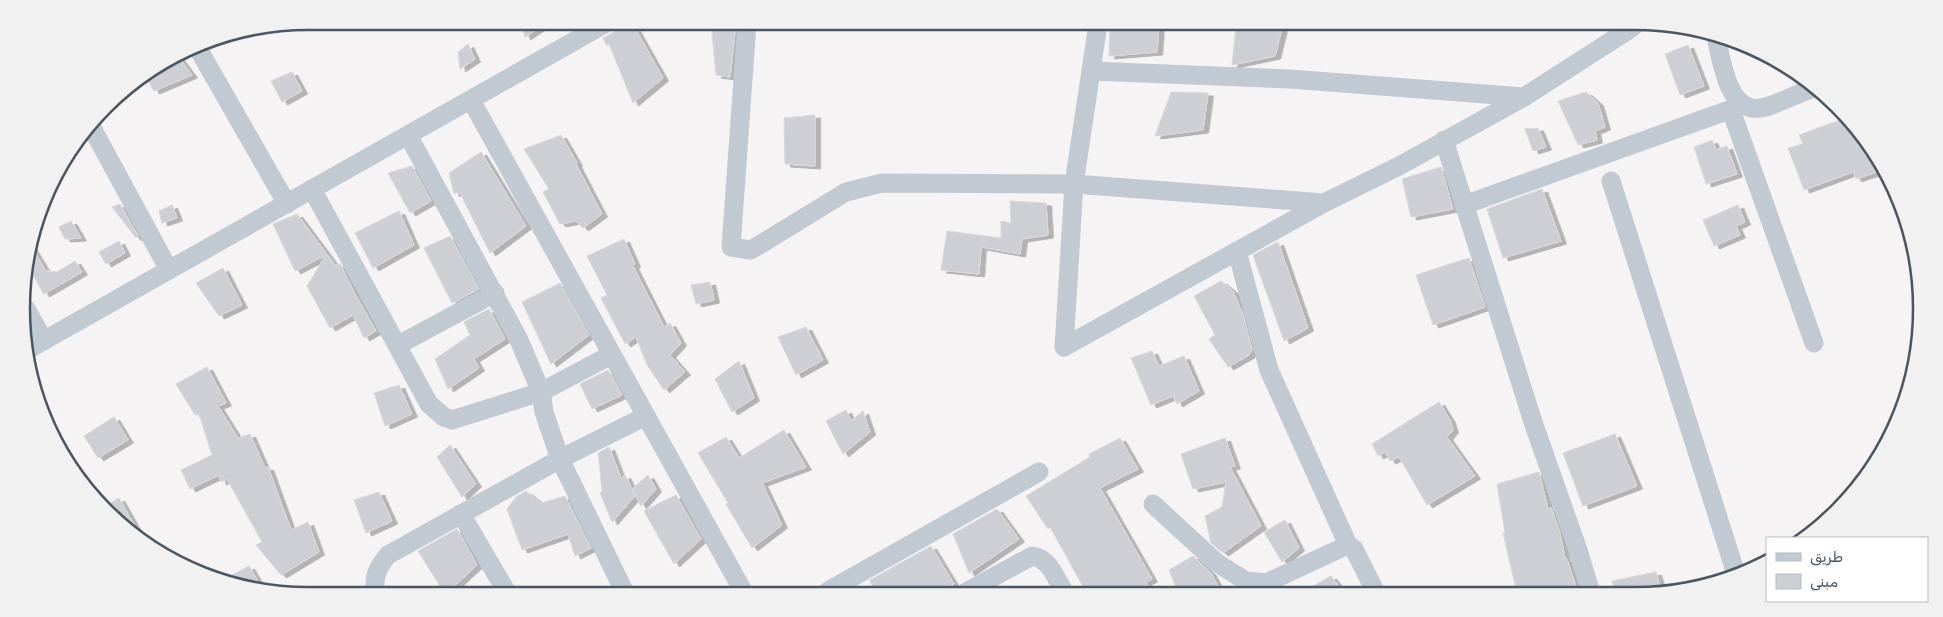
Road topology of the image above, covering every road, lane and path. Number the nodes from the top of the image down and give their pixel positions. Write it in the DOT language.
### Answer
graph roads {
  1 [pos="581,30"];
  2 [pos="746,30"];
  3 [pos="1097,30"];
  4 [pos="1628,30"];
  5 [pos="1717,43"];
  6 [pos="200,52"];
  7 [pos="1091,71"];
  8 [pos="1807,90"];
  9 [pos="1524,97"];
  10 [pos="471,100"];
  11 [pos="1737,108"];
  12 [pos="94,131"];
  13 [pos="408,135"];
  14 [pos="1444,140"];
  15 [pos="1612,182"];
  16 [pos="1074,184"];
  17 [pos="312,190"];
  18 [pos="1324,203"];
  19 [pos="287,204"];
  20 [pos="1464,205"];
  21 [pos="1237,251"];
  22 [pos="169,270"];
  23 [pos="495,293"];
  24 [pos="31,327"];
  25 [pos="1814,342"];
  26 [pos="36,345"];
  27 [pos="398,345"];
  28 [pos="612,355"];
  29 [pos="541,392"];
  30 [pos="646,416"];
  31 [pos="560,459"];
  32 [pos="1039,472"];
  33 [pos="1153,504"];
  34 [pos="461,514"];
  35 [pos="1348,545"];
  36 [pos="1734,568"];
  37 [pos="375,587"];
  38 [pos="504,587"];
  39 [pos="622,587"];
  40 [pos="741,587"];
  41 [pos="835,587"];
  42 [pos="975,587"];
  43 [pos="1061,587"];
  44 [pos="1373,587"];
  45 [pos="1589,587"];
  1 -- 10 [label="street"];
  2 -- 16 [label="street"];
  3 -- 7 [label="street"];
  4 -- 9 [label="street"];
  5 -- 11 [label="street"];
  6 -- 19 [label="street"];
  7 -- 9 [label="street"];
  7 -- 16 [label="street"];
  8 -- 11 [label="street"];
  9 -- 14 [label="street"];
  10 -- 13 [label="street"];
  10 -- 28 [label="street"];
  11 -- 20 [label="street"];
  11 -- 25 [label="street"];
  12 -- 22 [label="street"];
  13 -- 17 [label="street"];
  13 -- 23 [label="street"];
  14 -- 18 [label="street"];
  14 -- 20 [label="street"];
  15 -- 36 [label="street"];
  16 -- 18 [label="street"];
  16 -- 21 [label="street"];
  17 -- 19 [label="street"];
  17 -- 27 [label="street"];
  18 -- 21 [label="street"];
  19 -- 22 [label="street"];
  20 -- 45 [label="street"];
  21 -- 35 [label="street"];
  22 -- 26 [label="street"];
  23 -- 27 [label="street"];
  23 -- 29 [label="street"];
  24 -- 26 [label="street"];
  27 -- 29 [label="street"];
  28 -- 29 [label="street"];
  28 -- 30 [label="street"];
  29 -- 31 [label="street"];
  30 -- 31 [label="street"];
  30 -- 40 [label="street"];
  31 -- 34 [label="street"];
  31 -- 39 [label="street"];
  32 -- 41 [label="street"];
  33 -- 35 [label="street"];
  34 -- 37 [label="street"];
  34 -- 38 [label="street"];
  35 -- 44 [label="street"];
  42 -- 43 [label="street"];
}
